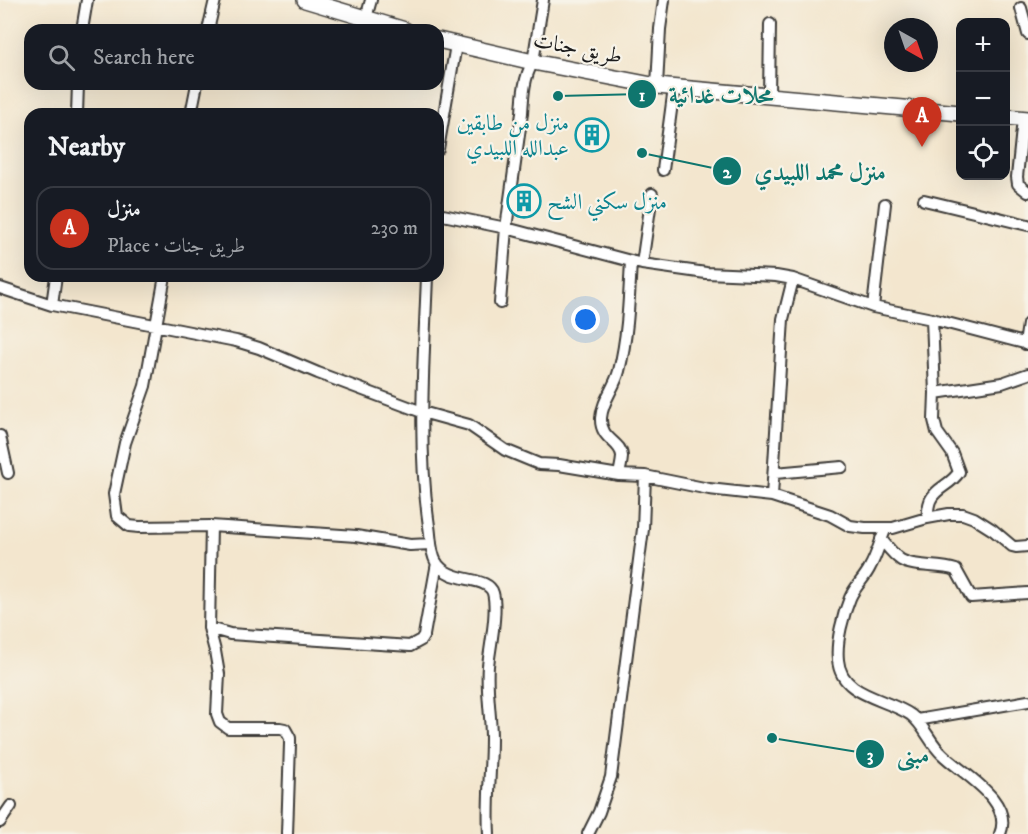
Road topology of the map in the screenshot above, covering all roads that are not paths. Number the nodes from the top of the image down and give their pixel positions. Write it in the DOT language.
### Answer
graph roads {
  1 [pos="87,0"];
  2 [pos="215,0"];
  3 [pos="371,0"];
  4 [pos="543,0"];
  5 [pos="664,0"];
  6 [pos="310,1"];
  7 [pos="1021,8"];
  8 [pos="366,18"];
  9 [pos="83,24"];
  10 [pos="209,24"];
  11 [pos="386,24"];
  12 [pos="770,24"];
  13 [pos="1028,34"];
  14 [pos="444,42"];
  15 [pos="456,45"];
  16 [pos="533,62"];
  17 [pos="657,86"];
  18 [pos="674,88"];
  19 [pos="78,90"];
  20 [pos="196,90"];
  21 [pos="769,96"];
  22 [pos="77,108"];
  23 [pos="192,108"];
  24 [pos="956,113"];
  25 [pos="444,114"];
  26 [pos="1010,117"];
  27 [pos="1026,119"];
  28 [pos="663,170"];
  29 [pos="1028,192"];
  30 [pos="652,194"];
  31 [pos="924,200"];
  32 [pos="885,204"];
  33 [pos="444,215"];
  34 [pos="1028,225"];
  35 [pos="506,228"];
  36 [pos="631,261"];
  37 [pos="642,264"];
  38 [pos="793,279"];
  39 [pos="55,282"];
  40 [pos="164,282"];
  41 [pos="427,282"];
  42 [pos="0,288"];
  43 [pos="500,303"];
  44 [pos="52,305"];
  45 [pos="873,307"];
  46 [pos="932,319"];
  47 [pos="1028,324"];
  48 [pos="157,326"];
  49 [pos="1026,344"];
  50 [pos="1028,374"];
  51 [pos="935,393"];
  52 [pos="422,412"];
  53 [pos="0,436"];
  54 [pos="842,467"];
  55 [pos="8,473"];
  56 [pos="775,473"];
  57 [pos="619,475"];
  58 [pos="645,476"];
  59 [pos="772,496"];
  60 [pos="927,518"];
  61 [pos="211,526"];
  62 [pos="884,534"];
  63 [pos="431,544"];
  64 [pos="1028,546"];
  65 [pos="437,562"];
  66 [pos="1028,592"];
  67 [pos="208,628"];
  68 [pos="1028,701"];
  69 [pos="917,720"];
  70 [pos="10,806"];
  71 [pos="0,822"];
  72 [pos="287,834"];
  73 [pos="489,834"];
  74 [pos="588,834"];
  75 [pos="1000,834"];
  1 -- 9 [label="street"];
  2 -- 10 [label="street"];
  3 -- 8 [label="street"];
  4 -- 16 [label="street"];
  5 -- 17 [label="street"];
  6 -- 8 [label="street"];
  7 -- 13 [label="street"];
  8 -- 11 [label="street"];
  12 -- 21 [label="street"];
  14 -- 15 [label="street, طريق جنات"];
  15 -- 16 [label="street, طريق جنات"];
  15 -- 25 [label="street"];
  16 -- 17 [label="street, طريق جنات"];
  16 -- 35 [label="street"];
  17 -- 18 [label="street, طريق جنات"];
  18 -- 21 [label="street, طريق جنات"];
  18 -- 28 [label="street"];
  19 -- 22 [label="street"];
  20 -- 23 [label="street"];
  21 -- 24 [label="street, طريق جنات"];
  26 -- 27 [label="street"];
  27 -- 29 [label="street"];
  30 -- 37 [label="street"];
  31 -- 34 [label="street"];
  32 -- 45 [label="street"];
  33 -- 35 [label="street"];
  35 -- 36 [label="street"];
  35 -- 43 [label="street"];
  36 -- 37 [label="street"];
  36 -- 57 [label="street"];
  37 -- 38 [label="street"];
  38 -- 45 [label="street"];
  38 -- 56 [label="street"];
  39 -- 44 [label="street"];
  40 -- 48 [label="street"];
  41 -- 52 [label="street"];
  42 -- 44 [label="street"];
  44 -- 48 [label="street"];
  45 -- 46 [label="street"];
  46 -- 49 [label="street"];
  46 -- 51 [label="street"];
  47 -- 49 [label="street"];
  48 -- 52 [label="street"];
  48 -- 61 [label="street"];
  50 -- 51 [label="street"];
  51 -- 60 [label="street"];
  52 -- 57 [label="street"];
  52 -- 63 [label="street"];
  53 -- 55 [label="street"];
  54 -- 56 [label="street"];
  56 -- 59 [label="street"];
  57 -- 58 [label="street"];
  58 -- 59 [label="street"];
  58 -- 74 [label="street"];
  59 -- 62 [label="street"];
  60 -- 62 [label="street"];
  60 -- 64 [label="street"];
  61 -- 63 [label="street"];
  61 -- 67 [label="street"];
  62 -- 66 [label="street"];
  62 -- 69 [label="street"];
  63 -- 65 [label="street"];
  65 -- 67 [label="street"];
  65 -- 73 [label="street"];
  67 -- 72 [label="street"];
  68 -- 69 [label="street"];
  69 -- 75 [label="street"];
  70 -- 71 [label="street"];
}
